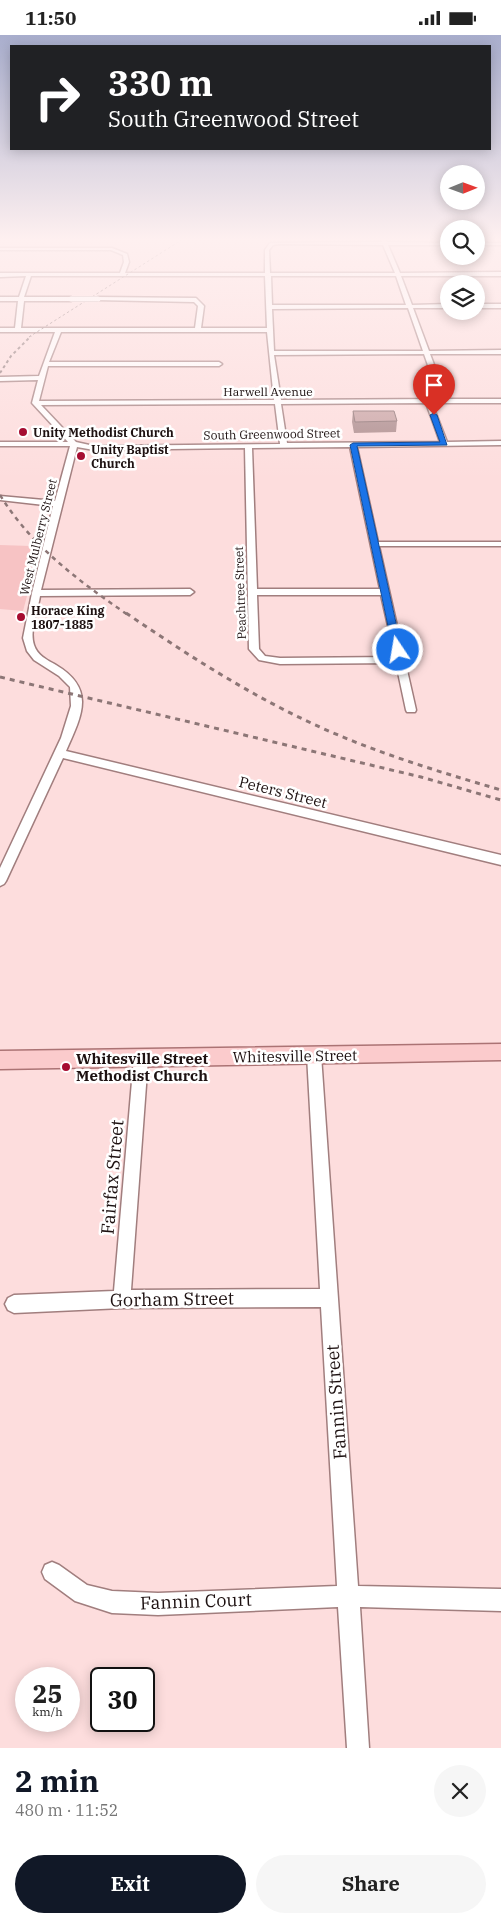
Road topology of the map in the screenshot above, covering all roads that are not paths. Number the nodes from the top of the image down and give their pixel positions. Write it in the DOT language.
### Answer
graph roads {
  1 [pos="19,319"];
  2 [pos="199,319"];
  3 [pos="270,319"];
  4 [pos="415,319"];
  5 [pos="18,330"];
  6 [pos="198,330"];
  7 [pos="270,330"];
  8 [pos="0,331"];
  9 [pos="59,331"];
  10 [pos="426,352"];
  11 [pos="501,352"];
  12 [pos="271,353"];
  13 [pos="45,364"];
  14 [pos="219,364"];
  15 [pos="41,378"];
  16 [pos="0,379"];
  17 [pos="428,401"];
  18 [pos="444,401"];
  19 [pos="501,401"];
  20 [pos="278,402"];
  21 [pos="36,403"];
  22 [pos="444,443"];
  23 [pos="501,443"];
  24 [pos="0,444"];
  25 [pos="74,444"];
  26 [pos="284,445"];
  27 [pos="353,445"];
  28 [pos="248,446"];
  29 [pos="0,498"];
  30 [pos="58,504"];
  31 [pos="375,544"];
  32 [pos="501,544"];
  33 [pos="190,592"];
  34 [pos="253,592"];
  35 [pos="385,592"];
  36 [pos="36,593"];
  37 [pos="400,660"];
  38 [pos="411,710"];
  39 [pos="59,753"];
  40 [pos="501,860"];
  41 [pos="0,881"];
  42 [pos="501,1052"];
  43 [pos="314,1055"];
  44 [pos="141,1058"];
  45 [pos="0,1061"];
  46 [pos="330,1298"];
  47 [pos="122,1299"];
  48 [pos="14,1304"];
  49 [pos="52,1572"];
  50 [pos="349,1596"];
  51 [pos="501,1600"];
  52 [pos="358,1748"];
  1 -- 5 [label="street"];
  2 -- 6 [label="street, bridge"];
  3 -- 7 [label="street"];
  4 -- 10 [label="street"];
  5 -- 8 [label="street"];
  5 -- 9 [label="street"];
  6 -- 7 [label="street"];
  6 -- 9 [label="street"];
  7 -- 12 [label="street"];
  9 -- 13 [label="street"];
  10 -- 11 [label="street"];
  10 -- 12 [label="street"];
  10 -- 18 [label="street"];
  12 -- 20 [label="street"];
  13 -- 14 [label="street"];
  13 -- 15 [label="street"];
  15 -- 16 [label="street"];
  15 -- 21 [label="street"];
  17 -- 18 [label="street, Harwell Avenue"];
  17 -- 20 [label="street, Harwell Avenue"];
  17 -- 22 [label="street"];
  18 -- 19 [label="street, Harwell Avenue"];
  20 -- 21 [label="street, Harwell Avenue"];
  20 -- 26 [label="street"];
  21 -- 25 [label="street"];
  22 -- 23 [label="street, South Greenwood Street"];
  22 -- 27 [label="street, South Greenwood Street"];
  24 -- 25 [label="street, South Greenwood Street"];
  25 -- 28 [label="street, South Greenwood Street"];
  25 -- 30 [label="street, West Mulberry Street"];
  26 -- 27 [label="street, South Greenwood Street"];
  26 -- 28 [label="street, South Greenwood Street"];
  27 -- 31 [label="street"];
  28 -- 34 [label="street, Peachtree Street"];
  29 -- 30 [label="street"];
  30 -- 36 [label="street, West Mulberry Street"];
  31 -- 32 [label="street"];
  31 -- 35 [label="street"];
  33 -- 36 [label="street"];
  34 -- 35 [label="street"];
  34 -- 37 [label="street, Peachtree Street"];
  35 -- 37 [label="street"];
  36 -- 39 [label="street, West Mulberry Street"];
  37 -- 38 [label="street"];
  39 -- 40 [label="street, Peters Street"];
  39 -- 41 [label="street, West Mulberry Street"];
  42 -- 43 [label="main road, Whitesville Street"];
  43 -- 44 [label="main road, Whitesville Street"];
  43 -- 46 [label="street, Fannin Street"];
  44 -- 45 [label="main road, Whitesville Street"];
  44 -- 47 [label="street, Fairfax Street"];
  46 -- 47 [label="street, Gorham Street"];
  46 -- 50 [label="street, Fannin Street"];
  47 -- 48 [label="street, Gorham Street"];
  49 -- 50 [label="street, Fannin Court"];
  50 -- 51 [label="street, Fannin Court"];
  50 -- 52 [label="street, Fannin Street"];
}
